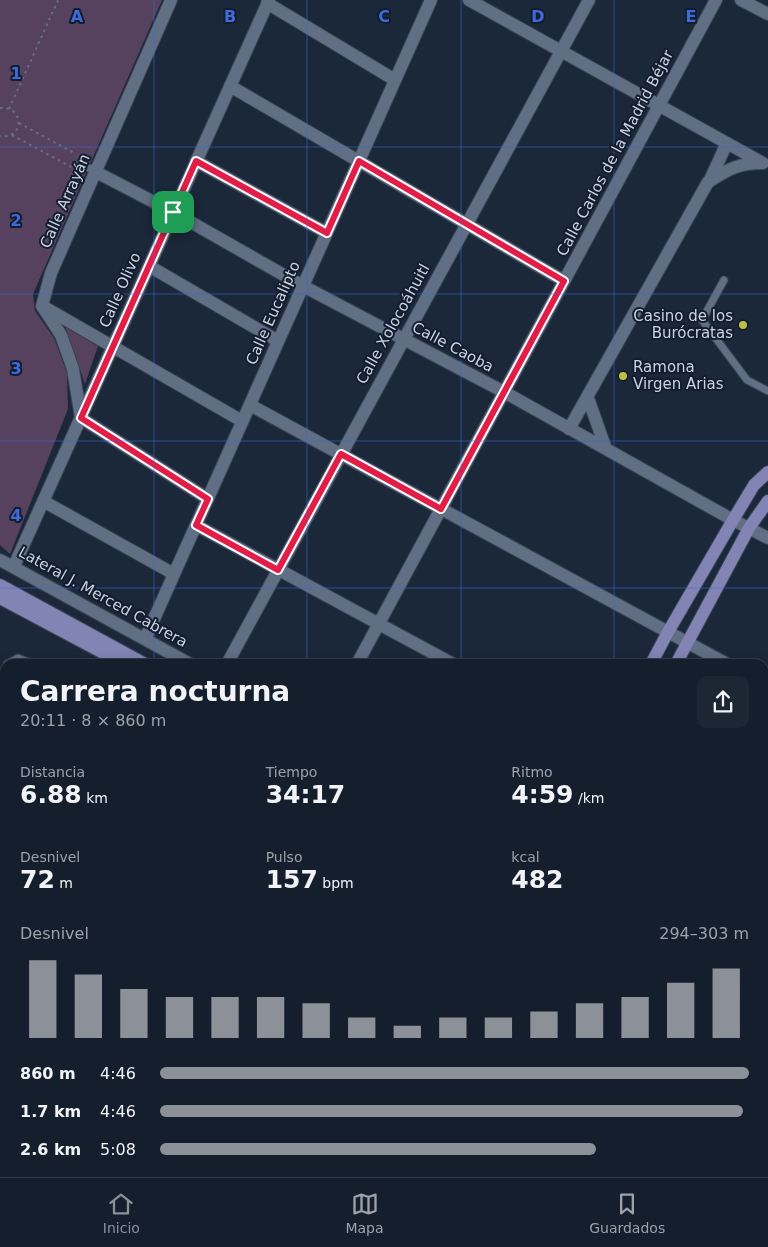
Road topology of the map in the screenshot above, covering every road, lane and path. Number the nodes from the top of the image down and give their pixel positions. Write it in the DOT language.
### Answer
graph roads {
  1 [pos="58,0"];
  2 [pos="171,0"];
  3 [pos="431,0"];
  4 [pos="469,0"];
  5 [pos="589,0"];
  6 [pos="716,0"];
  7 [pos="741,0"];
  8 [pos="268,1"];
  9 [pos="768,14"];
  10 [pos="561,51"];
  11 [pos="395,80"];
  12 [pos="230,86"];
  13 [pos="659,106"];
  14 [pos="0,108"];
  15 [pos="9,108"];
  16 [pos="18,123"];
  17 [pos="12,135"];
  18 [pos="0,136"];
  19 [pos="727,143"];
  20 [pos="196,161"];
  21 [pos="359,161"];
  22 [pos="80,164"];
  23 [pos="766,165"];
  24 [pos="96,172"];
  25 [pos="708,182"];
  26 [pos="173,212"];
  27 [pos="467,224"];
  28 [pos="327,233"];
  29 [pos="149,266"];
  30 [pos="724,280"];
  31 [pos="564,281"];
  32 [pos="303,286"];
  33 [pos="42,306"];
  34 [pos="404,339"];
  35 [pos="278,342"];
  36 [pos="112,347"];
  37 [pos="768,391"];
  38 [pos="504,392"];
  39 [pos="588,398"];
  40 [pos="250,405"];
  41 [pos="81,418"];
  42 [pos="242,421"];
  43 [pos="569,429"];
  44 [pos="606,449"];
  45 [pos="341,454"];
  46 [pos="768,472"];
  47 [pos="208,499"];
  48 [pos="43,501"];
  49 [pos="768,501"];
  50 [pos="441,509"];
  51 [pos="733,520"];
  52 [pos="196,525"];
  53 [pos="749,528"];
  54 [pos="768,538"];
  55 [pos="0,560"];
  56 [pos="14,566"];
  57 [pos="278,570"];
  58 [pos="174,574"];
  59 [pos="0,585"];
  60 [pos="0,598"];
  61 [pos="379,624"];
  62 [pos="668,632"];
  63 [pos="145,638"];
  64 [pos="688,642"];
  65 [pos="115,659"];
  66 [pos="136,659"];
  67 [pos="181,659"];
  68 [pos="230,659"];
  69 [pos="360,659"];
  70 [pos="444,659"];
  71 [pos="654,659"];
  72 [pos="679,659"];
  73 [pos="718,659"];
  1 -- 15 [label="path"];
  2 -- 24 [label="street, Calle Arrayán"];
  3 -- 11 [label="street, Calle Eucalipto"];
  4 -- 10 [label="street"];
  5 -- 10 [label="street, Calle Xolocoáhuitl"];
  6 -- 13 [label="street, Calle Carlos de la Madrid Béjar"];
  7 -- 9 [label="street"];
  8 -- 11 [label="street"];
  8 -- 12 [label="street, Calle Olivo"];
  10 -- 13 [label="street"];
  10 -- 27 [label="street, Calle Xolocoáhuitl"];
  11 -- 21 [label="street, Calle Eucalipto"];
  12 -- 20 [label="street, Calle Olivo"];
  12 -- 21 [label="street"];
  13 -- 19 [label="street"];
  13 -- 31 [label="street, Calle Carlos de la Madrid Béjar"];
  14 -- 15 [label="path"];
  15 -- 16 [label="path"];
  16 -- 17 [label="path"];
  16 -- 22 [label="path"];
  17 -- 18 [label="path"];
  17 -- 22 [label="path"];
  19 -- 23 [label="street"];
  19 -- 25 [label="street"];
  20 -- 26 [label="street, Calle Olivo"];
  20 -- 28 [label="street"];
  21 -- 27 [label="street"];
  21 -- 28 [label="street, Calle Eucalipto"];
  22 -- 24 [label="lane"];
  23 -- 25 [label="street"];
  24 -- 26 [label="street, Calle Caoba"];
  24 -- 33 [label="street, Calle Arrayán"];
  25 -- 39 [label="street"];
  26 -- 29 [label="street, Calle Olivo"];
  26 -- 32 [label="street, Calle Caoba"];
  27 -- 31 [label="street"];
  27 -- 34 [label="street, Calle Xolocoáhuitl"];
  28 -- 32 [label="street, Calle Eucalipto"];
  29 -- 35 [label="street"];
  29 -- 36 [label="street, Calle Olivo"];
  30 -- 37 [label="lane"];
  31 -- 38 [label="street, Calle Carlos de la Madrid Béjar"];
  32 -- 34 [label="street, Calle Caoba"];
  32 -- 35 [label="street, Calle Eucalipto"];
  33 -- 36 [label="street"];
  33 -- 41 [label="street"];
  34 -- 38 [label="street, Calle Caoba"];
  34 -- 45 [label="street, Calle Xolocoáhuitl"];
  35 -- 40 [label="street, Calle Eucalipto"];
  36 -- 41 [label="street, Calle Olivo"];
  36 -- 42 [label="street"];
  38 -- 43 [label="street, Calle Caoba"];
  38 -- 50 [label="street, Calle Carlos de la Madrid Béjar"];
  39 -- 43 [label="street"];
  39 -- 44 [label="street"];
  40 -- 42 [label="street, Calle Eucalipto"];
  40 -- 45 [label="street"];
  41 -- 47 [label="street"];
  41 -- 48 [label="street, Calle Olivo"];
  42 -- 47 [label="street, Calle Eucalipto"];
  43 -- 44 [label="street, Calle Caoba"];
  44 -- 51 [label="street, Calle Caoba"];
  45 -- 50 [label="street"];
  45 -- 57 [label="street, Calle Xolocoáhuitl"];
  46 -- 51 [label="main road"];
  47 -- 52 [label="street, Calle Eucalipto"];
  48 -- 56 [label="street, Calle Olivo"];
  48 -- 58 [label="street"];
  49 -- 53 [label="main road"];
  50 -- 61 [label="street, Calle Carlos de la Madrid Béjar"];
  50 -- 62 [label="street"];
  51 -- 53 [label="street, Calle Caoba"];
  51 -- 62 [label="main road"];
  52 -- 57 [label="street"];
  52 -- 58 [label="street, Calle Eucalipto"];
  53 -- 54 [label="street, Calle Caoba"];
  53 -- 64 [label="main road"];
  55 -- 56 [label="street, Lateral J. Merced Cabrera"];
  56 -- 63 [label="street, Lateral J. Merced Cabrera"];
  57 -- 61 [label="street"];
  57 -- 68 [label="street, Calle Xolocoáhuitl"];
  58 -- 63 [label="street, Calle Eucalipto"];
  59 -- 66 [label="main road"];
  60 -- 65 [label="main road"];
  61 -- 69 [label="street, Calle Carlos de la Madrid Béjar"];
  61 -- 70 [label="street"];
  62 -- 64 [label="street"];
  62 -- 71 [label="main road"];
  63 -- 67 [label="street, Lateral J. Merced Cabrera"];
  64 -- 72 [label="main road"];
  64 -- 73 [label="street"];
}
